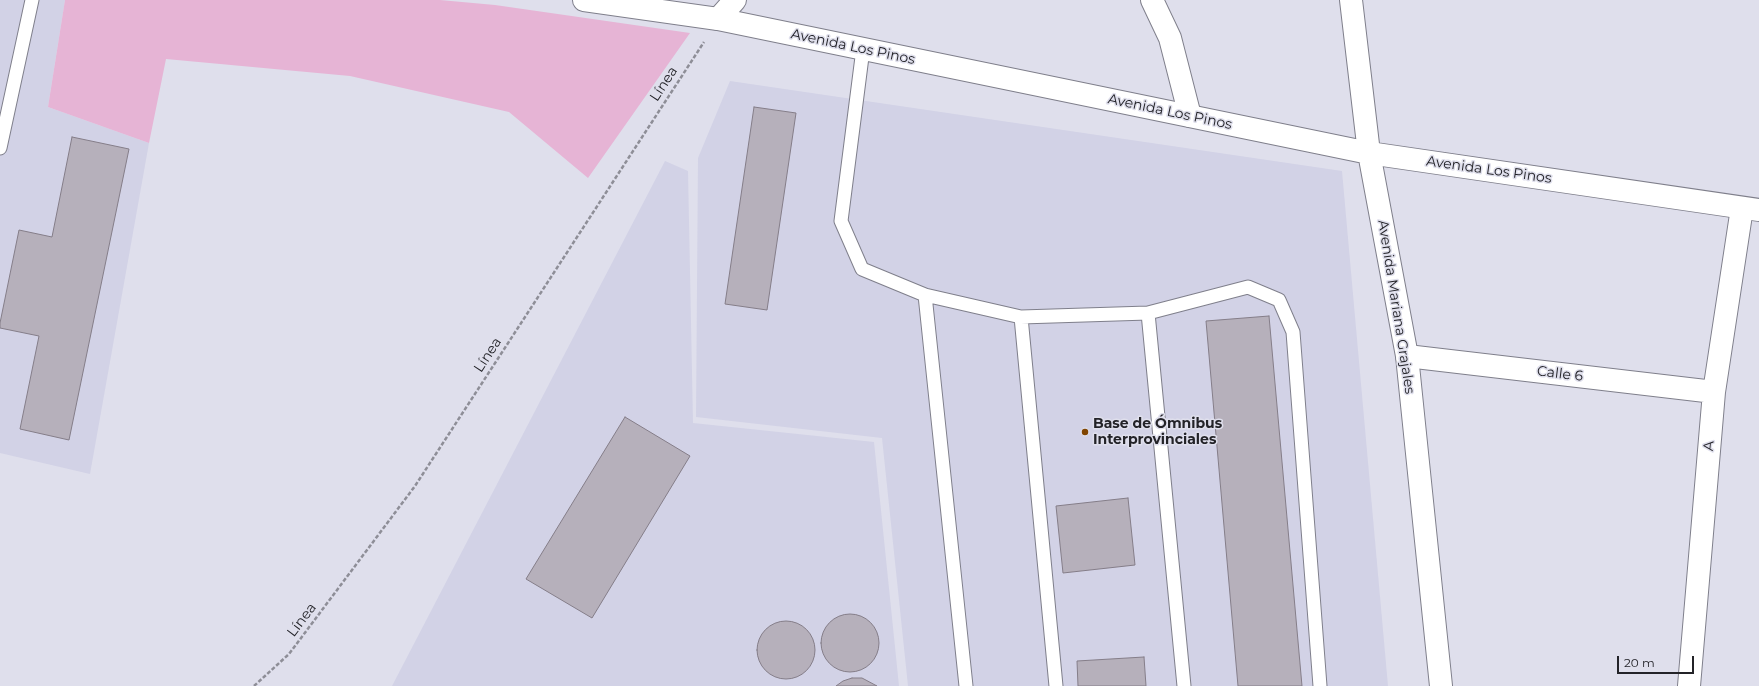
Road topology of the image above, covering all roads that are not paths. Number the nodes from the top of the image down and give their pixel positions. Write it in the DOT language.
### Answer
graph roads {
  1 [pos="32,0"];
  2 [pos="584,0"];
  3 [pos="735,0"];
  4 [pos="1152,0"];
  5 [pos="1351,0"];
  6 [pos="718,20"];
  7 [pos="863,49"];
  8 [pos="1190,116"];
  9 [pos="0,148"];
  10 [pos="1369,153"];
  11 [pos="1750,209"];
  12 [pos="925,295"];
  13 [pos="1148,313"];
  14 [pos="1021,317"];
  15 [pos="1407,356"];
  16 [pos="1714,392"];
  17 [pos="966,686"];
  18 [pos="1056,686"];
  19 [pos="1184,686"];
  20 [pos="1320,686"];
  21 [pos="1441,686"];
  22 [pos="1689,686"];
  1 -- 9 [label="lane"];
  2 -- 6 [label="street, Avenida Los Pinos"];
  3 -- 6 [label="street"];
  4 -- 8 [label="street"];
  5 -- 10 [label="street, Avenida Mariana Grajales"];
  6 -- 7 [label="street, Avenida Los Pinos"];
  7 -- 8 [label="street, Avenida Los Pinos"];
  7 -- 12 [label="lane"];
  8 -- 10 [label="street, Avenida Los Pinos"];
  10 -- 11 [label="street, Avenida Los Pinos"];
  10 -- 15 [label="street, Avenida Mariana Grajales"];
  11 -- 16 [label="street, A"];
  12 -- 14 [label="lane"];
  12 -- 17 [label="lane"];
  13 -- 14 [label="lane"];
  13 -- 19 [label="lane"];
  13 -- 20 [label="lane"];
  14 -- 18 [label="lane"];
  15 -- 16 [label="street, Calle 6"];
  15 -- 21 [label="street, Avenida Mariana Grajales"];
  16 -- 22 [label="street, A"];
}
